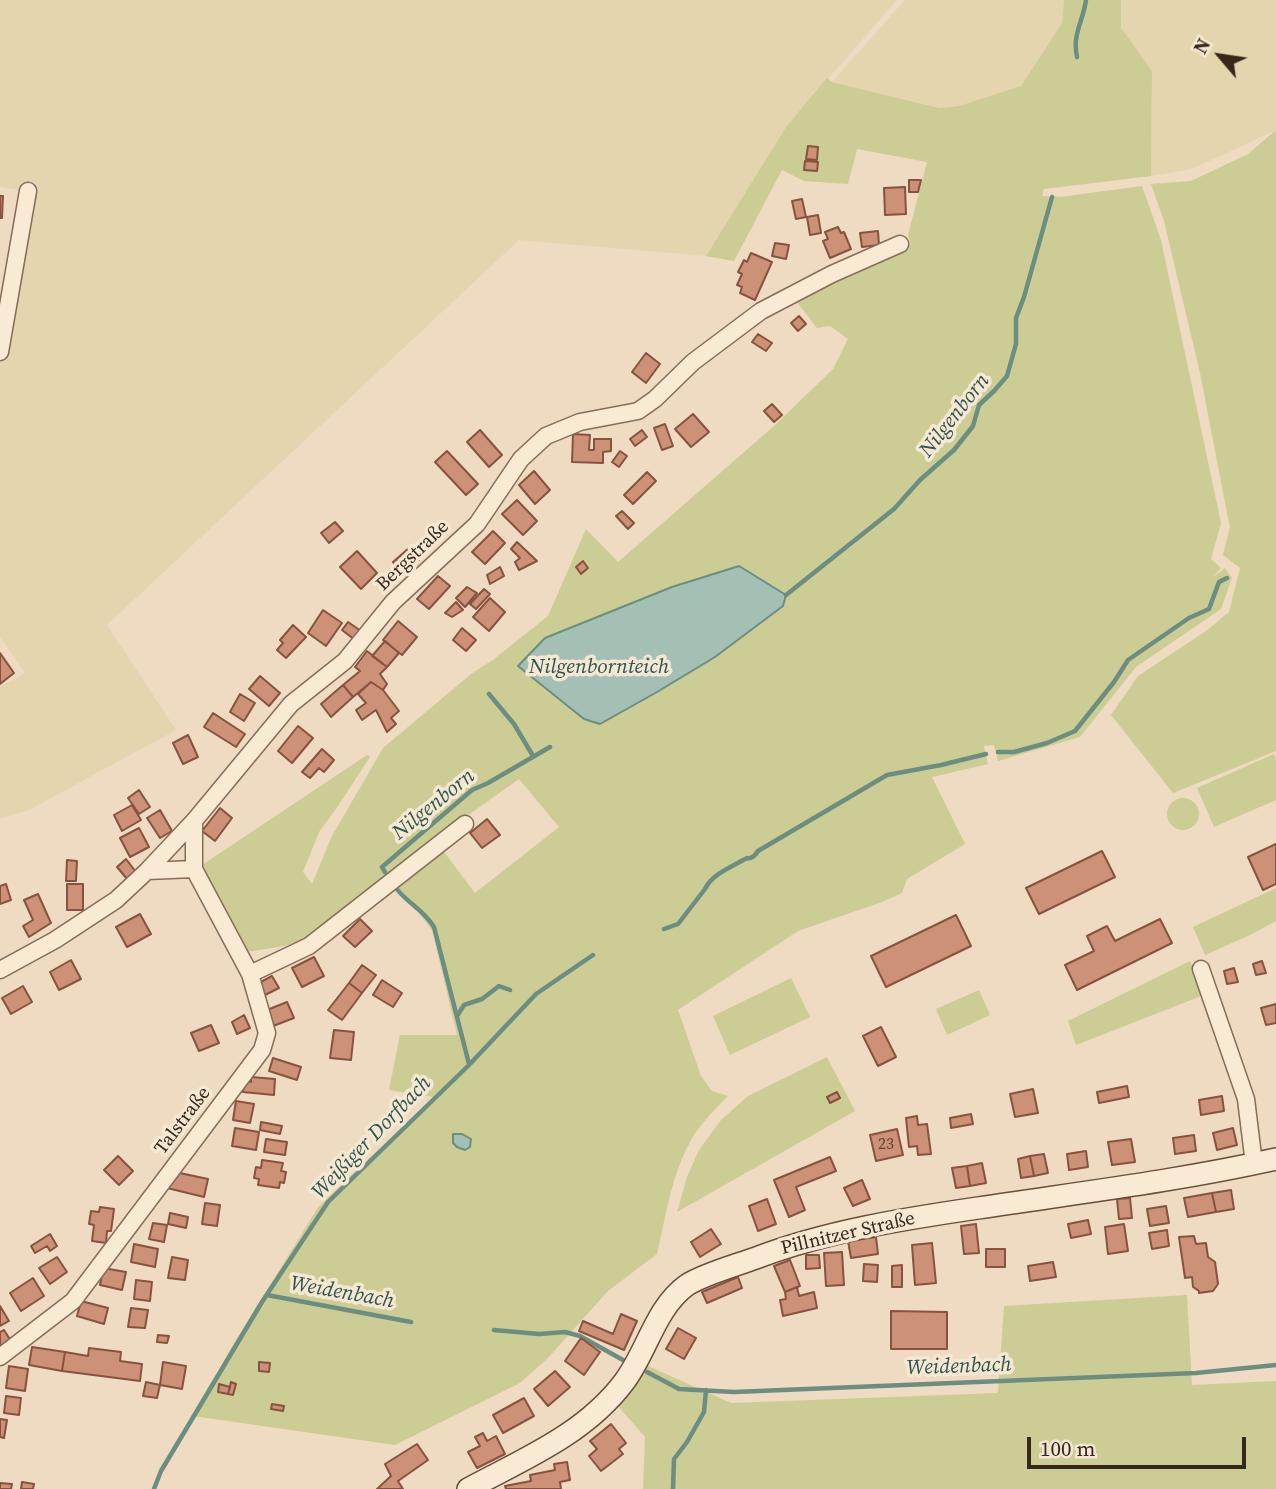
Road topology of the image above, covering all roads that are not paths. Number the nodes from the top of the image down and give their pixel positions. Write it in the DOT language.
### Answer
graph roads {
  1 [pos="28,191"];
  2 [pos="900,244"];
  3 [pos="0,352"];
  4 [pos="194,821"];
  5 [pos="465,824"];
  6 [pos="194,869"];
  7 [pos="147,870"];
  8 [pos="1201,969"];
  9 [pos="0,970"];
  10 [pos="250,974"];
  11 [pos="1276,1159"];
  12 [pos="1254,1164"];
  13 [pos="0,1357"];
  14 [pos="468,1489"];
  1 -- 3 [label="street"];
  2 -- 4 [label="street, Bergstraße"];
  4 -- 6 [label="street, Talstraße"];
  4 -- 7 [label="street, Bergstraße"];
  5 -- 10 [label="street"];
  6 -- 7 [label="street"];
  6 -- 10 [label="street, Talstraße"];
  7 -- 9 [label="street, Bergstraße"];
  8 -- 12 [label="street"];
  10 -- 13 [label="street, Talstraße"];
  11 -- 12 [label="street, Pillnitzer Straße"];
  12 -- 14 [label="street, Pillnitzer Straße"];
}
